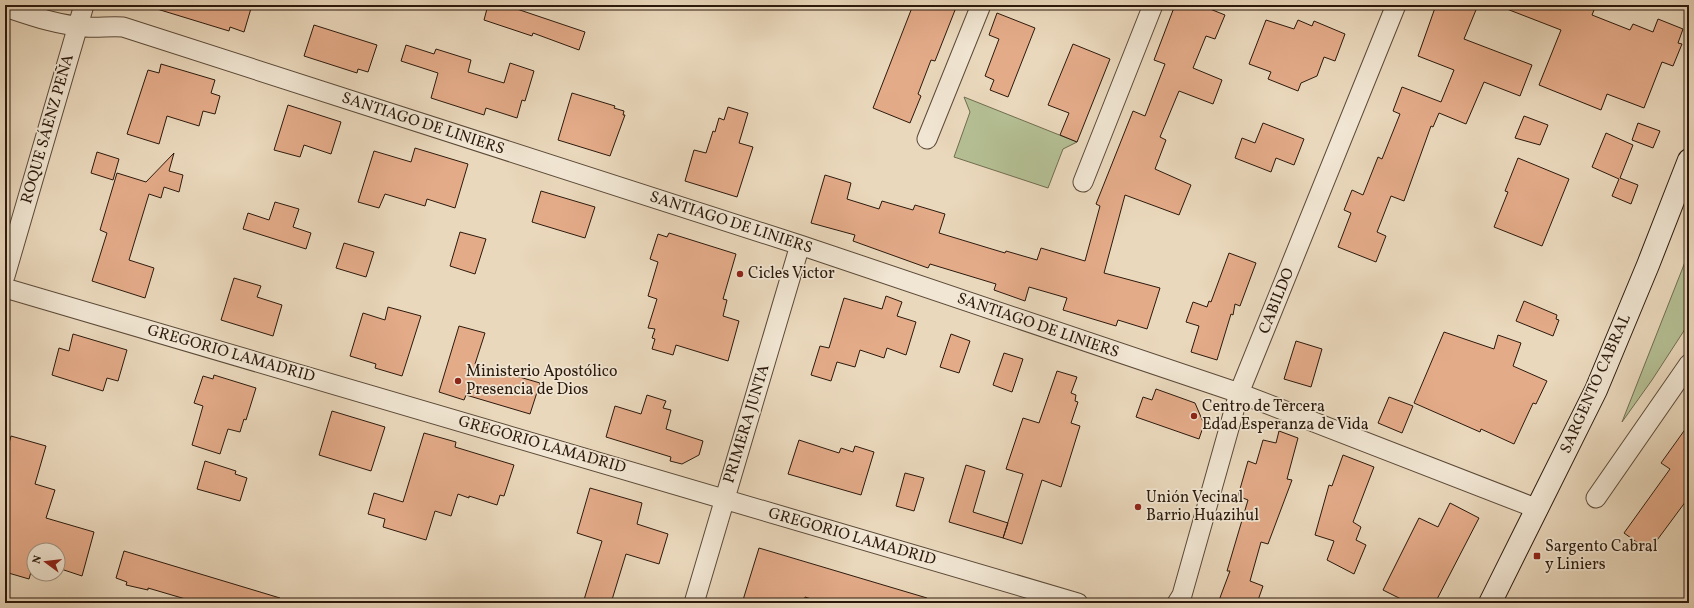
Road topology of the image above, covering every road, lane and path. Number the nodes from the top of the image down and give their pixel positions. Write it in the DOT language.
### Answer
graph roads {
  1 [pos="84,5"];
  2 [pos="981,5"];
  3 [pos="1153,5"];
  4 [pos="1396,5"];
  5 [pos="5,7"];
  6 [pos="78,26"];
  7 [pos="927,139"];
  8 [pos="1689,160"];
  9 [pos="1083,182"];
  10 [pos="800,245"];
  11 [pos="5,276"];
  12 [pos="5,288"];
  13 [pos="1689,364"];
  14 [pos="1239,393"];
  15 [pos="1596,498"];
  16 [pos="724,499"];
  17 [pos="1538,509"];
  18 [pos="694,603"];
  19 [pos="1078,603"];
  20 [pos="1177,603"];
  21 [pos="1490,603"];
  1 -- 6 [label="street, ROQUE SÁENZ PEÑA"];
  2 -- 7 [label="street"];
  3 -- 9 [label="street"];
  4 -- 14 [label="street, CABILDO"];
  5 -- 6 [label="street, SANTIAGO DE LINIERS"];
  6 -- 10 [label="street, SANTIAGO DE LINIERS"];
  6 -- 11 [label="street, ROQUE SÁENZ PEÑA"];
  8 -- 17 [label="main road, SARGENTO CABRAL"];
  10 -- 14 [label="street, SANTIAGO DE LINIERS"];
  10 -- 16 [label="street, PRIMERA JUNTA"];
  12 -- 16 [label="street, GREGORIO LAMADRID"];
  13 -- 15 [label="street"];
  14 -- 17 [label="street, SANTIAGO DE LINIERS"];
  14 -- 20 [label="street, CABILDO"];
  16 -- 18 [label="street, PRIMERA JUNTA"];
  16 -- 19 [label="street, GREGORIO LAMADRID"];
  17 -- 21 [label="main road, SARGENTO CABRAL"];
}
